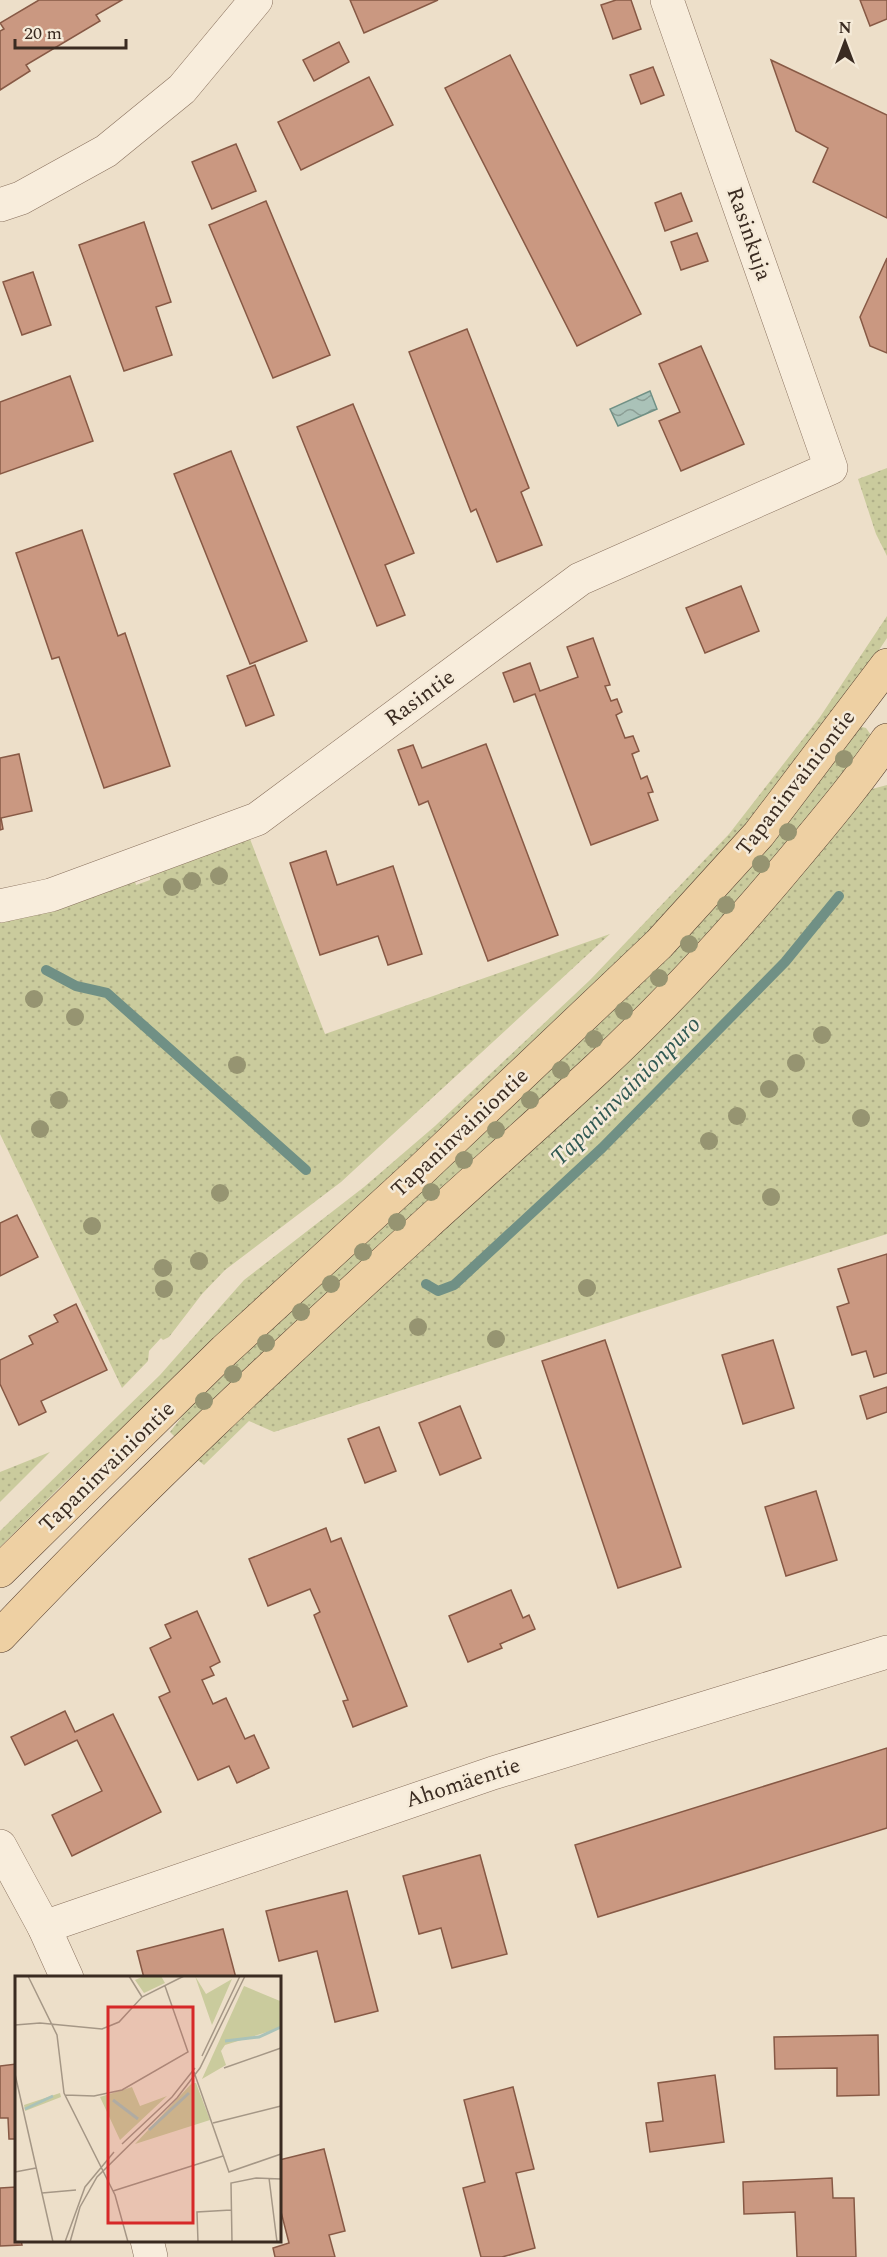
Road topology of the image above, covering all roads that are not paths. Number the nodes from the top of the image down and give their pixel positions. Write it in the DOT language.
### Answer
graph roads {
  1 [pos="256,0"];
  2 [pos="667,0"];
  3 [pos="0,205"];
  4 [pos="831,468"];
  5 [pos="887,666"];
  6 [pos="887,740"];
  7 [pos="0,906"];
  8 [pos="0,1571"];
  9 [pos="0,1636"];
  10 [pos="887,1652"];
  11 [pos="0,1846"];
  12 [pos="44,1927"];
  13 [pos="66,1976"];
  14 [pos="147,2242"];
  15 [pos="151,2257"];
  1 -- 3 [label="street"];
  2 -- 4 [label="street, Rasinkuja"];
  4 -- 7 [label="street, Rasintie"];
  5 -- 8 [label="main road, Tapaninvainiontie"];
  6 -- 9 [label="main road, Tapaninvainiontie"];
  10 -- 12 [label="street, Ahomäentie"];
  11 -- 12 [label="street"];
  12 -- 13 [label="street"];
  14 -- 15 [label="street"];
}
